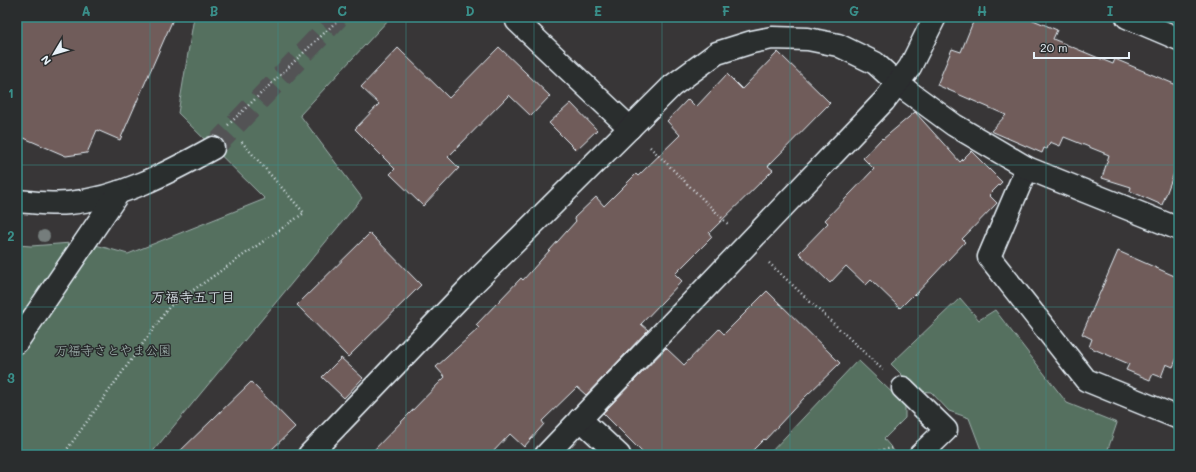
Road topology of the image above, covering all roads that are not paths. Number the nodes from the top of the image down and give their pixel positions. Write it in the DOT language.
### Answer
graph roads {
  1 [pos="521,17"];
  2 [pos="935,17"];
  3 [pos="1126,17"];
  4 [pos="1179,39"];
  5 [pos="898,84"];
  6 [pos="630,128"];
  7 [pos="213,148"];
  8 [pos="1027,168"];
  9 [pos="119,192"];
  10 [pos="17,201"];
  11 [pos="1179,229"];
  12 [pos="17,342"];
  13 [pos="903,388"];
  14 [pos="1179,418"];
  15 [pos="580,420"];
  16 [pos="309,455"];
  17 [pos="546,455"];
  18 [pos="618,455"];
  19 [pos="920,455"];
  1 -- 6 [label="street"];
  2 -- 5 [label="street"];
  3 -- 4 [label="street"];
  5 -- 6 [label="street"];
  5 -- 8 [label="street"];
  5 -- 15 [label="street"];
  6 -- 16 [label="street"];
  7 -- 9 [label="street"];
  8 -- 11 [label="street"];
  8 -- 14 [label="street"];
  9 -- 10 [label="street"];
  9 -- 12 [label="street"];
  13 -- 19 [label="street"];
  15 -- 17 [label="street"];
  15 -- 18 [label="street"];
}
